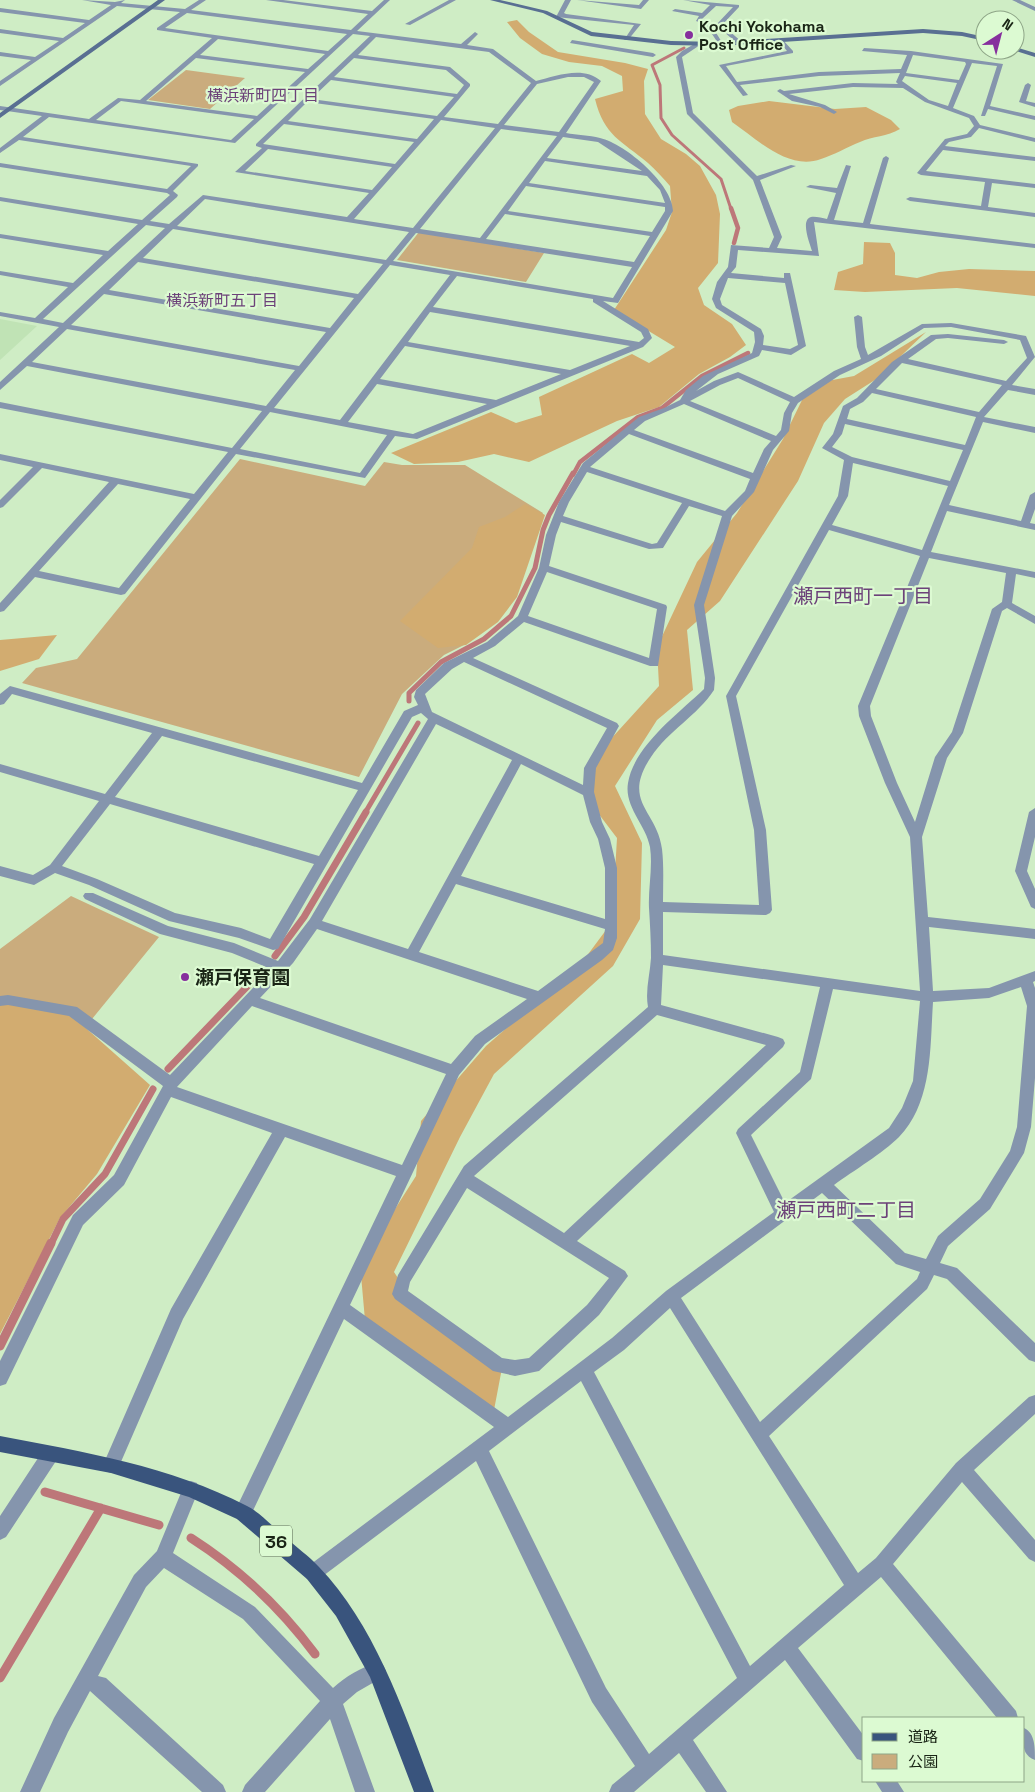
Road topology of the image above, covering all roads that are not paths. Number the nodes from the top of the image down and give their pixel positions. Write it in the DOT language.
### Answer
graph roads {
  1 [pos="85,0"];
  2 [pos="162,0"];
  3 [pos="203,0"];
  4 [pos="269,0"];
  5 [pos="387,0"];
  6 [pos="453,0"];
  7 [pos="493,0"];
  8 [pos="568,0"];
  9 [pos="580,0"];
  10 [pos="646,0"];
  11 [pos="686,0"];
  12 [pos="743,0"];
  13 [pos="1015,0"];
  14 [pos="119,2"];
  15 [pos="715,4"];
  16 [pos="737,6"];
  17 [pos="151,8"];
  18 [pos="1035,9"];
  19 [pos="0,10"];
  20 [pos="675,11"];
  21 [pos="187,12"];
  22 [pos="373,13"];
  23 [pos="704,14"];
  24 [pos="555,16"];
  25 [pos="564,16"];
  26 [pos="91,22"];
  27 [pos="408,24"];
  28 [pos="0,32"];
  29 [pos="351,32"];
  30 [pos="475,34"];
  31 [pos="375,35"];
  32 [pos="217,37"];
  33 [pos="975,37"];
  34 [pos="626,39"];
  35 [pos="65,40"];
  36 [pos="645,40"];
  37 [pos="782,41"];
  38 [pos="572,42"];
  39 [pos="740,43"];
  40 [pos="698,44"];
  41 [pos="720,44"];
  42 [pos="463,46"];
  43 [pos="864,50"];
  44 [pos="634,52"];
  45 [pos="329,53"];
  46 [pos="911,53"];
  47 [pos="0,54"];
  48 [pos="653,55"];
  49 [pos="195,56"];
  50 [pos="353,56"];
  51 [pos="36,60"];
  52 [pos="968,61"];
  53 [pos="309,71"];
  54 [pos="903,73"];
  55 [pos="330,78"];
  56 [pos="3,79"];
  57 [pos="766,80"];
  58 [pos="961,82"];
  59 [pos="535,83"];
  60 [pos="0,84"];
  61 [pos="735,84"];
  62 [pos="1028,85"];
  63 [pos="903,86"];
  64 [pos="782,93"];
  65 [pos="745,95"];
  66 [pos="459,96"];
  67 [pos="307,100"];
  68 [pos="141,102"];
  69 [pos="1035,105"];
  70 [pos="986,107"];
  71 [pos="0,108"];
  72 [pos="950,108"];
  73 [pos="10,109"];
  74 [pos="834,112"];
  75 [pos="48,115"];
  76 [pos="983,115"];
  77 [pos="0,116"];
  78 [pos="258,118"];
  79 [pos="439,118"];
  80 [pos="1035,118"];
  81 [pos="90,121"];
  82 [pos="283,122"];
  83 [pos="499,126"];
  84 [pos="977,126"];
  85 [pos="561,135"];
  86 [pos="17,138"];
  87 [pos="1035,140"];
  88 [pos="418,141"];
  89 [pos="267,147"];
  90 [pos="941,148"];
  91 [pos="1035,149"];
  92 [pos="0,151"];
  93 [pos="886,158"];
  94 [pos="542,159"];
  95 [pos="1031,159"];
  96 [pos="0,165"];
  97 [pos="396,166"];
  98 [pos="793,166"];
  99 [pos="848,166"];
  100 [pos="650,174"];
  101 [pos="756,179"];
  102 [pos="989,180"];
  103 [pos="524,184"];
  104 [pos="1035,186"];
  105 [pos="810,187"];
  106 [pos="169,191"];
  107 [pos="840,191"];
  108 [pos="373,192"];
  109 [pos="0,199"];
  110 [pos="910,200"];
  111 [pos="670,206"];
  112 [pos="984,208"];
  113 [pos="503,212"];
  114 [pos="1035,215"];
  115 [pos="350,219"];
  116 [pos="144,222"];
  117 [pos="830,222"];
  118 [pos="866,226"];
  119 [pos="170,227"];
  120 [pos="415,230"];
  121 [pos="655,235"];
  122 [pos="0,236"];
  123 [pos="482,240"];
  124 [pos="1034,244"];
  125 [pos="772,250"];
  126 [pos="110,254"];
  127 [pos="136,259"];
  128 [pos="388,262"];
  129 [pos="636,265"];
  130 [pos="0,273"];
  131 [pos="455,273"];
  132 [pos="726,275"];
  133 [pos="74,286"];
  134 [pos="102,291"];
  135 [pos="588,295"];
  136 [pos="360,297"];
  137 [pos="428,309"];
  138 [pos="0,314"];
  139 [pos="858,317"];
  140 [pos="36,320"];
  141 [pos="65,326"];
  142 [pos="332,331"];
  143 [pos="402,343"];
  144 [pos="640,345"];
  145 [pos="1026,345"];
  146 [pos="759,347"];
  147 [pos="1033,358"];
  148 [pos="866,360"];
  149 [pos="901,360"];
  150 [pos="25,363"];
  151 [pos="301,370"];
  152 [pos="571,373"];
  153 [pos="374,381"];
  154 [pos="1007,385"];
  155 [pos="0,386"];
  156 [pos="870,390"];
  157 [pos="1035,392"];
  158 [pos="683,401"];
  159 [pos="795,401"];
  160 [pos="496,403"];
  161 [pos="0,405"];
  162 [pos="269,410"];
  163 [pos="980,417"];
  164 [pos="841,420"];
  165 [pos="343,423"];
  166 [pos="1035,430"];
  167 [pos="628,431"];
  168 [pos="394,433"];
  169 [pos="777,440"];
  170 [pos="968,448"];
  171 [pos="234,451"];
  172 [pos="0,457"];
  173 [pos="849,459"];
  174 [pos="39,466"];
  175 [pos="584,468"];
  176 [pos="757,478"];
  177 [pos="115,481"];
  178 [pos="953,485"];
  179 [pos="1035,495"];
  180 [pos="196,498"];
  181 [pos="687,502"];
  182 [pos="0,505"];
  183 [pos="944,507"];
  184 [pos="727,515"];
  185 [pos="558,518"];
  186 [pos="1024,524"];
  187 [pos="826,526"];
  188 [pos="1035,527"];
  189 [pos="925,554"];
  190 [pos="544,568"];
  191 [pos="1011,571"];
  192 [pos="32,573"];
  193 [pos="1035,575"];
  194 [pos="1007,604"];
  195 [pos="0,609"];
  196 [pos="522,618"];
  197 [pos="1035,621"];
  198 [pos="464,658"];
  199 [pos="709,690"];
  200 [pos="731,696"];
  201 [pos="0,701"];
  202 [pos="424,707"];
  203 [pos="434,718"];
  204 [pos="160,731"];
  205 [pos="518,758"];
  206 [pos="0,768"];
  207 [pos="365,788"];
  208 [pos="588,792"];
  209 [pos="107,800"];
  210 [pos="1035,812"];
  211 [pos="916,837"];
  212 [pos="1031,846"];
  213 [pos="322,862"];
  214 [pos="54,868"];
  215 [pos="0,871"];
  216 [pos="453,878"];
  217 [pos="89,896"];
  218 [pos="1035,904"];
  219 [pos="655,907"];
  220 [pos="922,921"];
  221 [pos="314,923"];
  222 [pos="612,926"];
  223 [pos="1035,934"];
  224 [pos="411,955"];
  225 [pos="656,958"];
  226 [pos="280,967"];
  227 [pos="1031,978"];
  228 [pos="828,983"];
  229 [pos="539,997"];
  230 [pos="927,997"];
  231 [pos="250,1000"];
  232 [pos="0,1001"];
  233 [pos="655,1009"];
  234 [pos="454,1071"];
  235 [pos="169,1087"];
  236 [pos="282,1130"];
  237 [pos="406,1173"];
  238 [pos="464,1179"];
  239 [pos="824,1185"];
  240 [pos="783,1215"];
  241 [pos="565,1242"];
  242 [pos="930,1266"];
  243 [pos="670,1296"];
  244 [pos="341,1308"];
  245 [pos="1035,1354"];
  246 [pos="584,1370"];
  247 [pos="0,1378"];
  248 [pos="1035,1403"];
  249 [pos="508,1427"];
  250 [pos="759,1434"];
  251 [pos="0,1444"];
  252 [pos="479,1448"];
  253 [pos="50,1454"];
  254 [pos="111,1465"];
  255 [pos="962,1469"];
  256 [pos="191,1489"];
  257 [pos="243,1513"];
  258 [pos="0,1531"];
  259 [pos="1035,1553"];
  260 [pos="162,1557"];
  261 [pos="882,1564"];
  262 [pos="313,1573"];
  263 [pos="856,1587"];
  264 [pos="786,1647"];
  265 [pos="377,1671"];
  266 [pos="748,1680"];
  267 [pos="87,1681"];
  268 [pos="332,1701"];
  269 [pos="1007,1717"];
  270 [pos="1025,1738"];
  271 [pos="681,1739"];
  272 [pos="862,1749"];
  273 [pos="1035,1750"];
  274 [pos="647,1768"];
  275 [pos="886,1782"];
  276 [pos="30,1792"];
  277 [pos="216,1792"];
  278 [pos="252,1792"];
  279 [pos="365,1792"];
  280 [pos="424,1792"];
  281 [pos="619,1792"];
  282 [pos="717,1792"];
  283 [pos="894,1792"];
  1 -- 14 [label="street"];
  2 -- 17 [label="street"];
  3 -- 21 [label="street"];
  4 -- 22 [label="street"];
  5 -- 22 [label="street"];
  6 -- 27 [label="street"];
  7 -- 24 [label="street"];
  8 -- 25 [label="street"];
  9 -- 10 [label="street"];
  11 -- 15 [label="street"];
  12 -- 16 [label="street"];
  13 -- 18 [label="street"];
  14 -- 17 [label="street"];
  14 -- 26 [label="street"];
  15 -- 16 [label="street"];
  15 -- 23 [label="street"];
  16 -- 39 [label="street"];
  17 -- 21 [label="street"];
  17 -- 73 [label="street"];
  19 -- 26 [label="street"];
  20 -- 23 [label="street"];
  21 -- 29 [label="street"];
  21 -- 32 [label="street"];
  22 -- 29 [label="street"];
  23 -- 41 [label="street"];
  24 -- 25 [label="street"];
  24 -- 34 [label="street"];
  25 -- 34 [label="street"];
  26 -- 35 [label="street"];
  28 -- 35 [label="street"];
  29 -- 31 [label="street"];
  29 -- 45 [label="street"];
  30 -- 42 [label="street"];
  31 -- 42 [label="street"];
  31 -- 50 [label="street"];
  32 -- 45 [label="street"];
  32 -- 49 [label="street"];
  33 -- 37 [label="street"];
  34 -- 36 [label="street"];
  35 -- 51 [label="street"];
  36 -- 40 [label="street"];
  36 -- 44 [label="street"];
  37 -- 39 [label="street"];
  37 -- 61 [label="street"];
  38 -- 44 [label="street"];
  39 -- 41 [label="street"];
  40 -- 41 [label="street"];
  40 -- 101 [label="street"];
  42 -- 59 [label="street"];
  43 -- 46 [label="street"];
  44 -- 48 [label="street"];
  45 -- 53 [label="street"];
  46 -- 52 [label="street"];
  46 -- 54 [label="street"];
  47 -- 51 [label="street"];
  49 -- 53 [label="street"];
  49 -- 68 [label="street"];
  50 -- 55 [label="street"];
  50 -- 66 [label="street"];
  51 -- 56 [label="street"];
  52 -- 58 [label="street"];
  52 -- 70 [label="street"];
  53 -- 78 [label="street"];
  54 -- 57 [label="street"];
  54 -- 58 [label="street"];
  54 -- 63 [label="street"];
  55 -- 66 [label="street"];
  55 -- 67 [label="street"];
  56 -- 60 [label="street"];
  57 -- 61 [label="street"];
  57 -- 64 [label="street"];
  58 -- 72 [label="street"];
  59 -- 83 [label="street"];
  59 -- 85 [label="street"];
  61 -- 65 [label="street"];
  62 -- 69 [label="street"];
  63 -- 64 [label="street"];
  63 -- 72 [label="street"];
  64 -- 74 [label="street"];
  66 -- 79 [label="street"];
  67 -- 79 [label="street"];
  67 -- 82 [label="street"];
  68 -- 78 [label="street"];
  68 -- 81 [label="street"];
  70 -- 76 [label="street"];
  70 -- 80 [label="street"];
  71 -- 73 [label="street"];
  72 -- 84 [label="street"];
  73 -- 75 [label="street"];
  73 -- 77 [label="street"];
  75 -- 81 [label="street"];
  75 -- 86 [label="street"];
  78 -- 81 [label="street"];
  79 -- 83 [label="street"];
  79 -- 88 [label="street"];
  82 -- 88 [label="street"];
  82 -- 89 [label="street"];
  83 -- 85 [label="street"];
  83 -- 120 [label="street"];
  84 -- 87 [label="street"];
  84 -- 90 [label="street"];
  85 -- 94 [label="street"];
  85 -- 100 [label="street"];
  86 -- 92 [label="street"];
  86 -- 106 [label="street"];
  88 -- 97 [label="street"];
  89 -- 97 [label="street"];
  89 -- 108 [label="street"];
  90 -- 95 [label="street"];
  90 -- 102 [label="street"];
  91 -- 95 [label="street"];
  93 -- 118 [label="street"];
  94 -- 100 [label="street"];
  94 -- 103 [label="street"];
  96 -- 106 [label="street"];
  97 -- 108 [label="street"];
  98 -- 101 [label="street"];
  99 -- 107 [label="street"];
  100 -- 111 [label="street"];
  101 -- 125 [label="street"];
  102 -- 104 [label="street"];
  102 -- 112 [label="street"];
  103 -- 111 [label="street"];
  103 -- 113 [label="street"];
  105 -- 107 [label="street"];
  106 -- 116 [label="street"];
  107 -- 117 [label="street"];
  108 -- 115 [label="street"];
  109 -- 116 [label="street"];
  110 -- 112 [label="street"];
  111 -- 121 [label="street"];
  112 -- 114 [label="street"];
  113 -- 121 [label="street"];
  113 -- 123 [label="street"];
  115 -- 119 [label="street"];
  115 -- 120 [label="street"];
  116 -- 119 [label="street"];
  116 -- 126 [label="street"];
  117 -- 118 [label="street"];
  117 -- 125 [label="street"];
  118 -- 124 [label="street"];
  119 -- 127 [label="street"];
  119 -- 128 [label="street"];
  120 -- 123 [label="street"];
  120 -- 128 [label="street"];
  121 -- 129 [label="street"];
  122 -- 126 [label="street"];
  123 -- 129 [label="street"];
  125 -- 132 [label="street"];
  126 -- 133 [label="street"];
  127 -- 134 [label="street"];
  127 -- 136 [label="street"];
  128 -- 131 [label="street"];
  128 -- 136 [label="street"];
  129 -- 135 [label="street"];
  130 -- 133 [label="street"];
  131 -- 135 [label="street"];
  131 -- 137 [label="street"];
  132 -- 146 [label="street"];
  132 -- 146 [label="street"];
  133 -- 140 [label="street"];
  134 -- 141 [label="street"];
  134 -- 142 [label="street"];
  135 -- 144 [label="street"];
  136 -- 142 [label="street"];
  137 -- 143 [label="street"];
  137 -- 144 [label="street"];
  138 -- 140 [label="street"];
  139 -- 148 [label="street"];
  140 -- 141 [label="street"];
  141 -- 150 [label="street"];
  141 -- 151 [label="street"];
  142 -- 151 [label="street"];
  143 -- 152 [label="street"];
  143 -- 153 [label="street"];
  144 -- 152 [label="street"];
  145 -- 147 [label="street"];
  145 -- 148 [label="street"];
  145 -- 149 [label="street"];
  146 -- 158 [label="street"];
  147 -- 154 [label="street"];
  148 -- 159 [label="street"];
  149 -- 154 [label="street"];
  149 -- 156 [label="street"];
  150 -- 155 [label="street"];
  150 -- 162 [label="street"];
  151 -- 162 [label="street"];
  152 -- 160 [label="street"];
  153 -- 160 [label="street"];
  153 -- 165 [label="street"];
  154 -- 157 [label="street"];
  154 -- 163 [label="street"];
  156 -- 163 [label="street"];
  156 -- 164 [label="street"];
  158 -- 159 [label="street"];
  158 -- 167 [label="street"];
  158 -- 169 [label="street"];
  159 -- 169 [label="street"];
  160 -- 168 [label="street"];
  161 -- 171 [label="street"];
  162 -- 165 [label="street"];
  162 -- 171 [label="street"];
  163 -- 166 [label="street"];
  163 -- 170 [label="street"];
  164 -- 170 [label="street"];
  164 -- 173 [label="street"];
  165 -- 168 [label="street"];
  167 -- 175 [label="street"];
  167 -- 176 [label="street"];
  168 -- 171 [label="street"];
  169 -- 176 [label="street"];
  170 -- 178 [label="street"];
  171 -- 180 [label="street"];
  172 -- 174 [label="street"];
  173 -- 178 [label="street"];
  173 -- 187 [label="street"];
  174 -- 177 [label="street"];
  174 -- 182 [label="street"];
  175 -- 181 [label="street"];
  175 -- 185 [label="street"];
  176 -- 184 [label="street"];
  177 -- 180 [label="street"];
  177 -- 192 [label="street"];
  178 -- 183 [label="street"];
  179 -- 186 [label="street"];
  180 -- 192 [label="street"];
  181 -- 184 [label="street"];
  181 -- 185 [label="street"];
  183 -- 186 [label="street"];
  183 -- 189 [label="street"];
  184 -- 199 [label="street"];
  185 -- 190 [label="street"];
  186 -- 188 [label="street"];
  187 -- 189 [label="street"];
  187 -- 200 [label="street"];
  189 -- 191 [label="street"];
  189 -- 211 [label="street"];
  190 -- 196 [label="street"];
  190 -- 196 [label="street"];
  191 -- 193 [label="street"];
  191 -- 194 [label="street"];
  192 -- 195 [label="street"];
  194 -- 197 [label="street"];
  194 -- 211 [label="street"];
  196 -- 198 [label="street"];
  198 -- 202 [label="street"];
  198 -- 208 [label="street"];
  199 -- 200 [label="street"];
  199 -- 219 [label="street"];
  200 -- 219 [label="street"];
  201 -- 204 [label="street"];
  202 -- 203 [label="street"];
  202 -- 207 [label="street"];
  203 -- 205 [label="street"];
  203 -- 221 [label="street"];
  204 -- 207 [label="street"];
  204 -- 209 [label="street"];
  205 -- 208 [label="street"];
  205 -- 216 [label="street"];
  206 -- 209 [label="street"];
  207 -- 213 [label="street"];
  208 -- 222 [label="street"];
  209 -- 213 [label="street"];
  209 -- 214 [label="street"];
  210 -- 212 [label="street"];
  211 -- 220 [label="street"];
  212 -- 218 [label="street"];
  213 -- 214 [label="street"];
  214 -- 215 [label="street"];
  216 -- 222 [label="street"];
  216 -- 224 [label="street"];
  217 -- 226 [label="street"];
  219 -- 225 [label="street"];
  220 -- 223 [label="street"];
  220 -- 230 [label="street"];
  221 -- 224 [label="street"];
  221 -- 226 [label="street"];
  222 -- 229 [label="street"];
  224 -- 229 [label="street"];
  225 -- 228 [label="street"];
  225 -- 233 [label="street"];
  226 -- 231 [label="street"];
  227 -- 230 [label="street"];
  227 -- 242 [label="street"];
  228 -- 230 [label="street"];
  228 -- 240 [label="street"];
  229 -- 234 [label="street"];
  230 -- 239 [label="street"];
  231 -- 234 [label="street"];
  231 -- 235 [label="street"];
  232 -- 235 [label="street"];
  233 -- 238 [label="street"];
  233 -- 241 [label="street"];
  234 -- 237 [label="street"];
  235 -- 236 [label="street"];
  235 -- 247 [label="street"];
  236 -- 237 [label="street"];
  236 -- 254 [label="street"];
  237 -- 244 [label="street"];
  238 -- 241 [label="street"];
  238 -- 241 [label="street"];
  239 -- 240 [label="street"];
  239 -- 242 [label="street"];
  240 -- 243 [label="street"];
  242 -- 245 [label="street"];
  242 -- 250 [label="street"];
  243 -- 246 [label="street"];
  243 -- 250 [label="street"];
  244 -- 249 [label="street"];
  244 -- 257 [label="street"];
  246 -- 249 [label="street"];
  246 -- 266 [label="street"];
  248 -- 255 [label="street"];
  249 -- 252 [label="street"];
  250 -- 263 [label="street"];
  251 -- 253 [label="main road, 36"];
  252 -- 262 [label="street"];
  252 -- 274 [label="street"];
  253 -- 254 [label="main road, 36"];
  253 -- 258 [label="street"];
  254 -- 256 [label="main road, 36"];
  255 -- 259 [label="street"];
  255 -- 261 [label="street"];
  256 -- 257 [label="main road, 36"];
  256 -- 260 [label="street"];
  257 -- 262 [label="main road, 36"];
  260 -- 267 [label="street"];
  260 -- 268 [label="street"];
  261 -- 263 [label="street"];
  261 -- 269 [label="street"];
  262 -- 265 [label="main road, 36"];
  263 -- 264 [label="street"];
  264 -- 266 [label="street"];
  264 -- 272 [label="street"];
  265 -- 268 [label="street"];
  265 -- 280 [label="main road, 36"];
  266 -- 271 [label="street"];
  267 -- 276 [label="street"];
  267 -- 277 [label="street"];
  268 -- 278 [label="street"];
  268 -- 279 [label="street"];
  270 -- 273 [label="street"];
  271 -- 274 [label="street"];
  271 -- 282 [label="street"];
  274 -- 281 [label="street"];
  275 -- 283 [label="street"];
}
